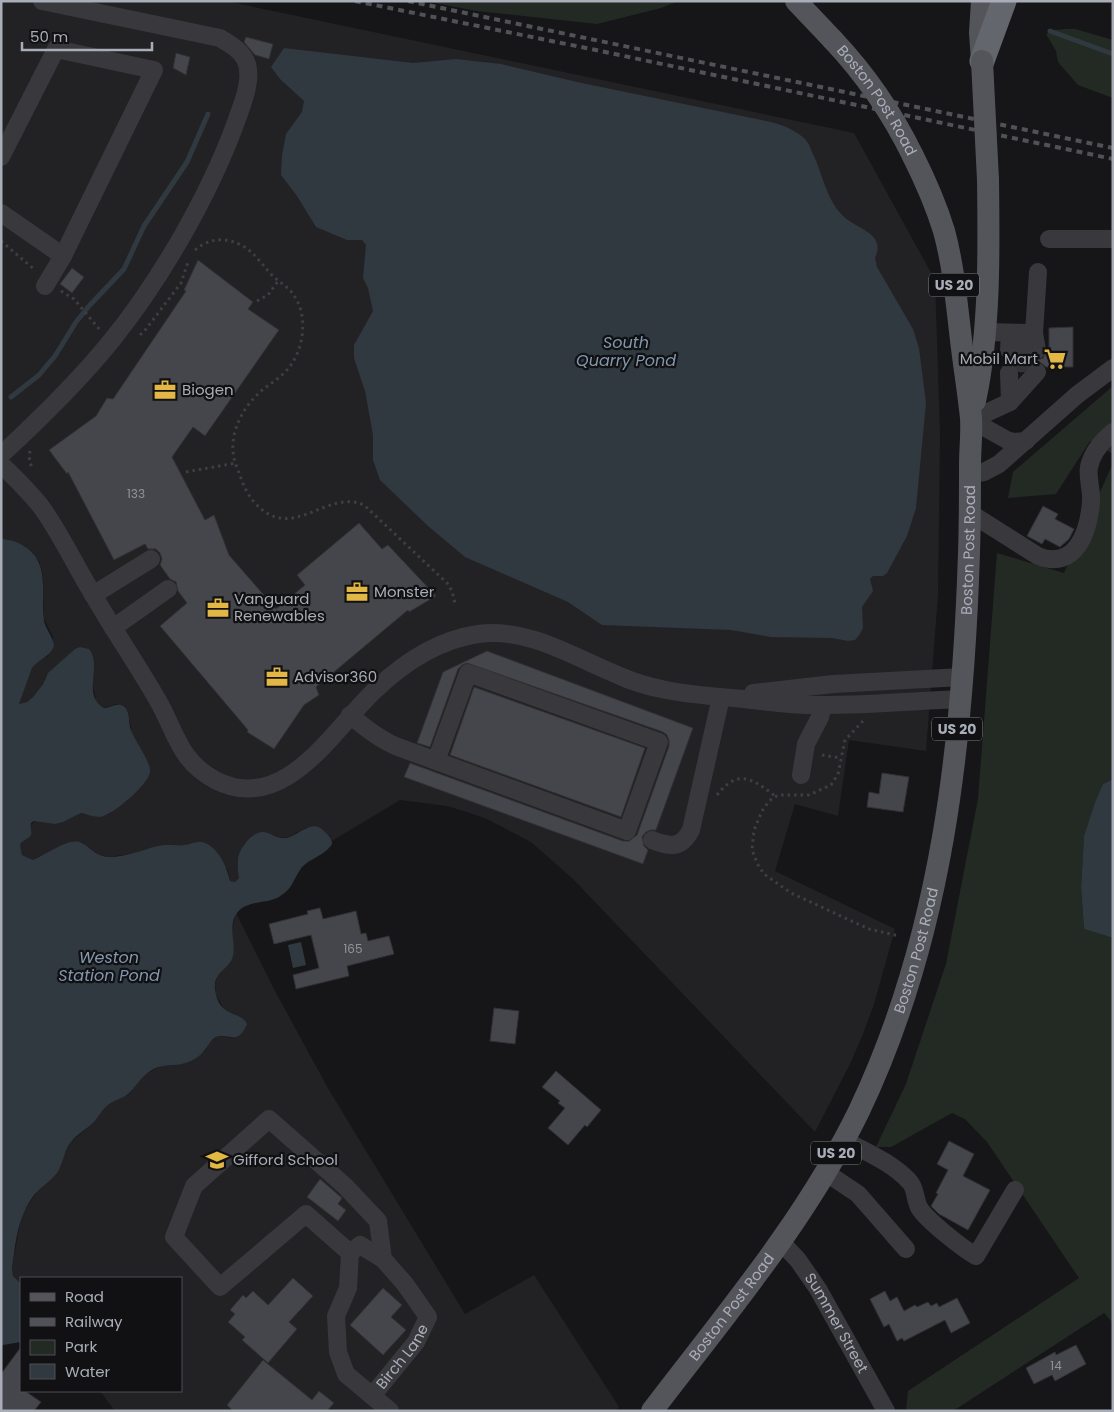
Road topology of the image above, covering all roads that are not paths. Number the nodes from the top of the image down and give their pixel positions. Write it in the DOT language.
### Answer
graph roads {
  1 [pos="42,1"];
  2 [pos="796,1"];
  3 [pos="982,1"];
  4 [pos="1004,1"];
  5 [pos="982,62"];
  6 [pos="1,157"];
  7 [pos="1,213"];
  8 [pos="1049,239"];
  9 [pos="1113,239"];
  10 [pos="63,256"];
  11 [pos="1038,272"];
  12 [pos="45,286"];
  13 [pos="985,332"];
  14 [pos="1023,333"];
  15 [pos="1113,368"];
  16 [pos="1010,402"];
  17 [pos="971,420"];
  18 [pos="1113,432"];
  19 [pos="1026,442"];
  20 [pos="1,455"];
  21 [pos="1,464"];
  22 [pos="970,474"];
  23 [pos="970,513"];
  24 [pos="151,559"];
  25 [pos="168,589"];
  26 [pos="93,595"];
  27 [pos="113,628"];
  28 [pos="961,688"];
  29 [pos="721,697"];
  30 [pos="823,705"];
  31 [pos="350,715"];
  32 [pos="436,761"];
  33 [pos="801,776"];
  34 [pos="652,840"];
  35 [pos="844,1140"];
  36 [pos="826,1172"];
  37 [pos="1016,1190"];
  38 [pos="780,1241"];
  39 [pos="906,1249"];
  40 [pos="350,1253"];
  41 [pos="383,1259"];
  42 [pos="372,1396"];
  43 [pos="390,1411"];
  44 [pos="652,1411"];
  45 [pos="886,1411"];
  1 -- 20 [label="street"];
  2 -- 17 [label="main road, Boston Post Road / US 20, bridge"];
  3 -- 5 [label="main road, US 20"];
  4 -- 5 [label="highway"];
  5 -- 13 [label="main road, Boston Post Road / US 20, bridge"];
  6 -- 10 [label="street"];
  7 -- 10 [label="street"];
  8 -- 9 [label="street"];
  10 -- 12 [label="street"];
  11 -- 14 [label="street"];
  13 -- 14 [label="street"];
  13 -- 17 [label="main road, Boston Post Road / US 20"];
  14 -- 14 [label="street"];
  15 -- 19 [label="street"];
  16 -- 16 [label="street"];
  16 -- 17 [label="street"];
  17 -- 19 [label="street"];
  17 -- 22 [label="main road, Boston Post Road / US 20"];
  18 -- 23 [label="street"];
  19 -- 22 [label="street"];
  21 -- 26 [label="street"];
  22 -- 23 [label="main road, Boston Post Road / US 20"];
  23 -- 28 [label="main road, Boston Post Road / US 20"];
  24 -- 26 [label="street"];
  25 -- 27 [label="street"];
  26 -- 27 [label="street"];
  27 -- 31 [label="street"];
  28 -- 29 [label="street"];
  28 -- 30 [label="street"];
  28 -- 35 [label="main road, Boston Post Road / US 20"];
  29 -- 30 [label="street"];
  29 -- 31 [label="street"];
  29 -- 34 [label="street"];
  30 -- 33 [label="street"];
  31 -- 32 [label="street"];
  32 -- 32 [label="street"];
  35 -- 36 [label="main road, Boston Post Road / US 20"];
  35 -- 37 [label="street"];
  36 -- 38 [label="main road, Boston Post Road / US 20"];
  36 -- 39 [label="street"];
  38 -- 44 [label="main road, Boston Post Road / US 20"];
  38 -- 45 [label="street, Summer Street"];
  40 -- 41 [label="street, Birch Lane"];
  40 -- 41 [label="street"];
  40 -- 42 [label="street, Birch Lane"];
  41 -- 42 [label="street, Birch Lane"];
  42 -- 43 [label="street, Birch Lane"];
}
